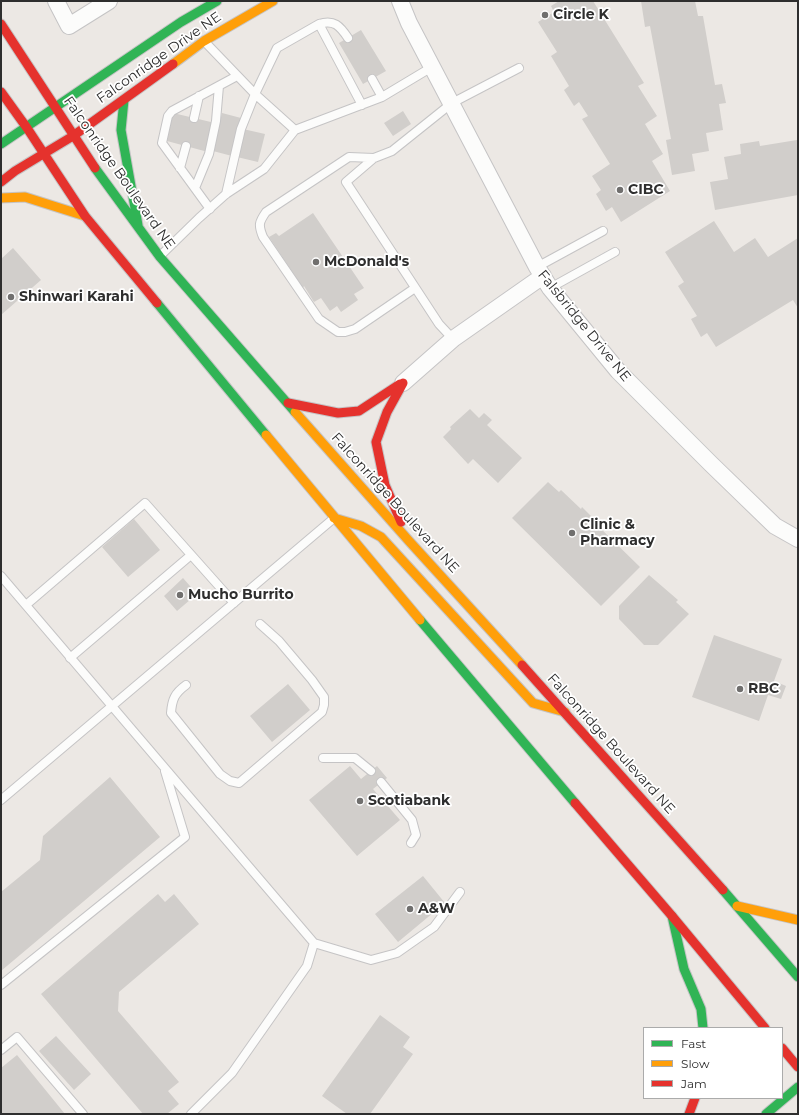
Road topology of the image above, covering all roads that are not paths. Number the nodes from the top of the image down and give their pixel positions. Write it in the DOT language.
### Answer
graph roads {
  1 [pos="56,1"];
  2 [pos="109,1"];
  3 [pos="217,1"];
  4 [pos="272,1"];
  5 [pos="400,1"];
  6 [pos="1,24"];
  7 [pos="319,24"];
  8 [pos="348,38"];
  9 [pos="204,41"];
  10 [pos="432,67"];
  11 [pos="519,68"];
  12 [pos="237,76"];
  13 [pos="372,79"];
  14 [pos="219,86"];
  15 [pos="1,92"];
  16 [pos="255,94"];
  17 [pos="199,96"];
  18 [pos="382,97"];
  19 [pos="124,100"];
  20 [pos="452,103"];
  21 [pos="362,104"];
  22 [pos="56,108"];
  23 [pos="194,118"];
  24 [pos="27,128"];
  25 [pos="294,130"];
  26 [pos="72,136"];
  27 [pos="1,144"];
  28 [pos="186,146"];
  29 [pos="43,154"];
  30 [pos="374,158"];
  31 [pos="180,168"];
  32 [pos="1,182"];
  33 [pos="194,188"];
  34 [pos="226,194"];
  35 [pos="1,198"];
  36 [pos="210,209"];
  37 [pos="85,216"];
  38 [pos="139,231"];
  39 [pos="603,231"];
  40 [pos="615,252"];
  41 [pos="160,257"];
  42 [pos="543,277"];
  43 [pos="415,288"];
  44 [pos="453,339"];
  45 [pos="403,383"];
  46 [pos="288,403"];
  47 [pos="334,518"];
  48 [pos="798,539"];
  49 [pos="409,541"];
  50 [pos="191,555"];
  51 [pos="1,576"];
  52 [pos="234,603"];
  53 [pos="26,605"];
  54 [pos="260,624"];
  55 [pos="70,658"];
  56 [pos="186,685"];
  57 [pos="112,706"];
  58 [pos="565,712"];
  59 [pos="323,758"];
  60 [pos="164,767"];
  61 [pos="371,771"];
  62 [pos="381,782"];
  63 [pos="1,800"];
  64 [pos="411,843"];
  65 [pos="460,892"];
  66 [pos="737,906"];
  67 [pos="672,916"];
  68 [pos="798,920"];
  69 [pos="314,943"];
  70 [pos="798,977"];
  71 [pos="1,985"];
  72 [pos="703,1027"];
  73 [pos="764,1027"];
  74 [pos="783,1049"];
  75 [pos="1,1050"];
  76 [pos="798,1067"];
  77 [pos="798,1087"];
  78 [pos="695,1099"];
  79 [pos="83,1114"];
  80 [pos="190,1114"];
  81 [pos="689,1114"];
  82 [pos="766,1114"];
  1 -- 2 [label="street"];
  3 -- 22 [label="main road, Falconridge Drive NE"];
  4 -- 9 [label="main road, Falconridge Drive NE"];
  5 -- 10 [label="street, Falsbridge Drive NE"];
  6 -- 22 [label="main road, Falconridge Boulevard NE"];
  7 -- 8 [label="lane"];
  7 -- 16 [label="lane"];
  7 -- 21 [label="lane"];
  9 -- 12 [label="lane"];
  9 -- 19 [label="main road, Falconridge Drive NE"];
  10 -- 18 [label="lane"];
  10 -- 20 [label="street, Falsbridge Drive NE"];
  11 -- 20 [label="lane"];
  12 -- 14 [label="lane"];
  12 -- 16 [label="lane"];
  13 -- 18 [label="lane"];
  14 -- 17 [label="lane"];
  14 -- 33 [label="lane"];
  15 -- 24 [label="main road"];
  16 -- 25 [label="lane"];
  16 -- 34 [label="lane"];
  17 -- 23 [label="lane"];
  17 -- 31 [label="lane"];
  18 -- 21 [label="lane"];
  19 -- 26 [label="main road, Falconridge Drive NE"];
  19 -- 38 [label="main road"];
  20 -- 30 [label="lane"];
  20 -- 42 [label="street, Falsbridge Drive NE"];
  21 -- 25 [label="lane"];
  22 -- 24 [label="main road, Falconridge Drive NE"];
  22 -- 26 [label="main road, Falconridge Boulevard NE"];
  24 -- 27 [label="main road, Falconridge Drive NE"];
  24 -- 29 [label="main road"];
  25 -- 34 [label="lane"];
  26 -- 29 [label="main road, Falconridge Drive NE"];
  26 -- 38 [label="main road, Falconridge Boulevard NE"];
  28 -- 31 [label="lane"];
  29 -- 32 [label="main road, Falconridge Drive NE"];
  29 -- 37 [label="main road"];
  30 -- 43 [label="lane"];
  30 -- 43 [label="lane"];
  31 -- 33 [label="lane"];
  33 -- 36 [label="lane"];
  34 -- 36 [label="lane"];
  35 -- 37 [label="main road"];
  36 -- 41 [label="lane"];
  37 -- 47 [label="main road"];
  38 -- 41 [label="main road, Falconridge Boulevard NE"];
  39 -- 42 [label="lane"];
  40 -- 42 [label="lane"];
  41 -- 46 [label="main road, Falconridge Boulevard NE"];
  42 -- 44 [label="street"];
  42 -- 48 [label="street, Falsbridge Drive NE"];
  43 -- 44 [label="lane"];
  44 -- 45 [label="street"];
  45 -- 46 [label="main road"];
  45 -- 49 [label="main road"];
  46 -- 49 [label="main road, Falconridge Boulevard NE"];
  47 -- 52 [label="lane"];
  47 -- 58 [label="main road"];
  47 -- 67 [label="main road"];
  49 -- 58 [label="main road, Falconridge Boulevard NE"];
  50 -- 52 [label="lane"];
  50 -- 53 [label="lane"];
  50 -- 55 [label="lane"];
  51 -- 53 [label="lane"];
  52 -- 57 [label="lane"];
  53 -- 55 [label="lane"];
  54 -- 56 [label="lane"];
  55 -- 57 [label="lane"];
  57 -- 60 [label="lane"];
  57 -- 63 [label="lane"];
  58 -- 66 [label="main road, Falconridge Boulevard NE"];
  59 -- 61 [label="lane"];
  60 -- 69 [label="lane"];
  60 -- 71 [label="lane"];
  62 -- 64 [label="lane"];
  65 -- 69 [label="lane"];
  66 -- 68 [label="main road"];
  66 -- 70 [label="main road, Falconridge Boulevard NE"];
  67 -- 72 [label="main road"];
  67 -- 73 [label="main road"];
  69 -- 80 [label="lane"];
  74 -- 76 [label="main road"];
  75 -- 79 [label="lane"];
  77 -- 82 [label="main road"];
  78 -- 81 [label="main road"];
}
